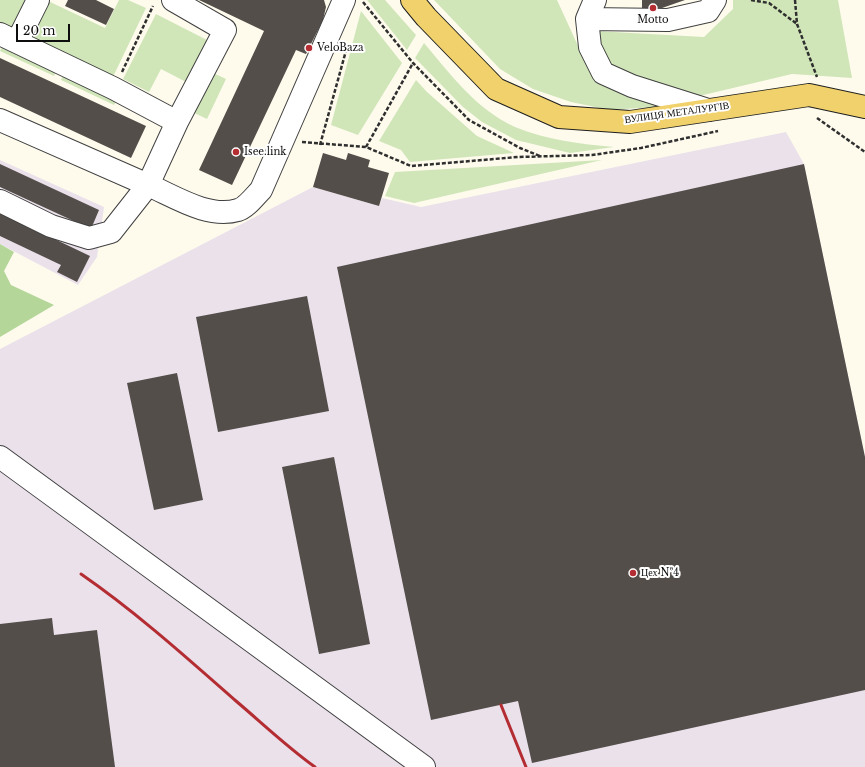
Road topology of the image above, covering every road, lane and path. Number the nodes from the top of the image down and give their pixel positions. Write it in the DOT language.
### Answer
graph roads {
  1 [pos="38,0"];
  2 [pos="156,0"];
  3 [pos="173,0"];
  4 [pos="361,0"];
  5 [pos="412,0"];
  6 [pos="715,0"];
  7 [pos="751,0"];
  8 [pos="795,0"];
  9 [pos="770,1"];
  10 [pos="351,4"];
  11 [pos="591,9"];
  12 [pos="797,24"];
  13 [pos="9,38"];
  14 [pos="347,46"];
  15 [pos="413,64"];
  16 [pos="818,81"];
  17 [pos="113,88"];
  18 [pos="865,107"];
  19 [pos="708,110"];
  20 [pos="815,117"];
  21 [pos="0,120"];
  22 [pos="177,122"];
  23 [pos="723,130"];
  24 [pos="284,140"];
  25 [pos="320,145"];
  26 [pos="366,147"];
  27 [pos="865,152"];
  28 [pos="543,158"];
  29 [pos="148,185"];
  30 [pos="0,201"];
  31 [pos="0,457"];
  32 [pos="424,767"];
  1 -- 13 [label="lane"];
  2 -- 17 [label="path"];
  3 -- 22 [label="lane"];
  4 -- 10 [label="path"];
  4 -- 15 [label="path"];
  5 -- 19 [label="main road, ВУЛИЦЯ МЕТАЛУРГІВ"];
  6 -- 11 [label="lane"];
  7 -- 9 [label="path"];
  8 -- 12 [label="path"];
  9 -- 12 [label="path"];
  10 -- 24 [label="lane"];
  11 -- 19 [label="lane"];
  12 -- 16 [label="path"];
  13 -- 17 [label="lane"];
  14 -- 25 [label="path"];
  15 -- 26 [label="path"];
  15 -- 28 [label="path"];
  17 -- 22 [label="lane"];
  18 -- 19 [label="main road, ВУЛИЦЯ МЕТАЛУРГІВ"];
  20 -- 27 [label="path"];
  21 -- 29 [label="lane"];
  22 -- 29 [label="lane"];
  23 -- 28 [label="path"];
  24 -- 25 [label="path"];
  24 -- 29 [label="lane"];
  25 -- 26 [label="path"];
  26 -- 28 [label="path"];
  29 -- 30 [label="lane"];
  31 -- 32 [label="lane"];
}
